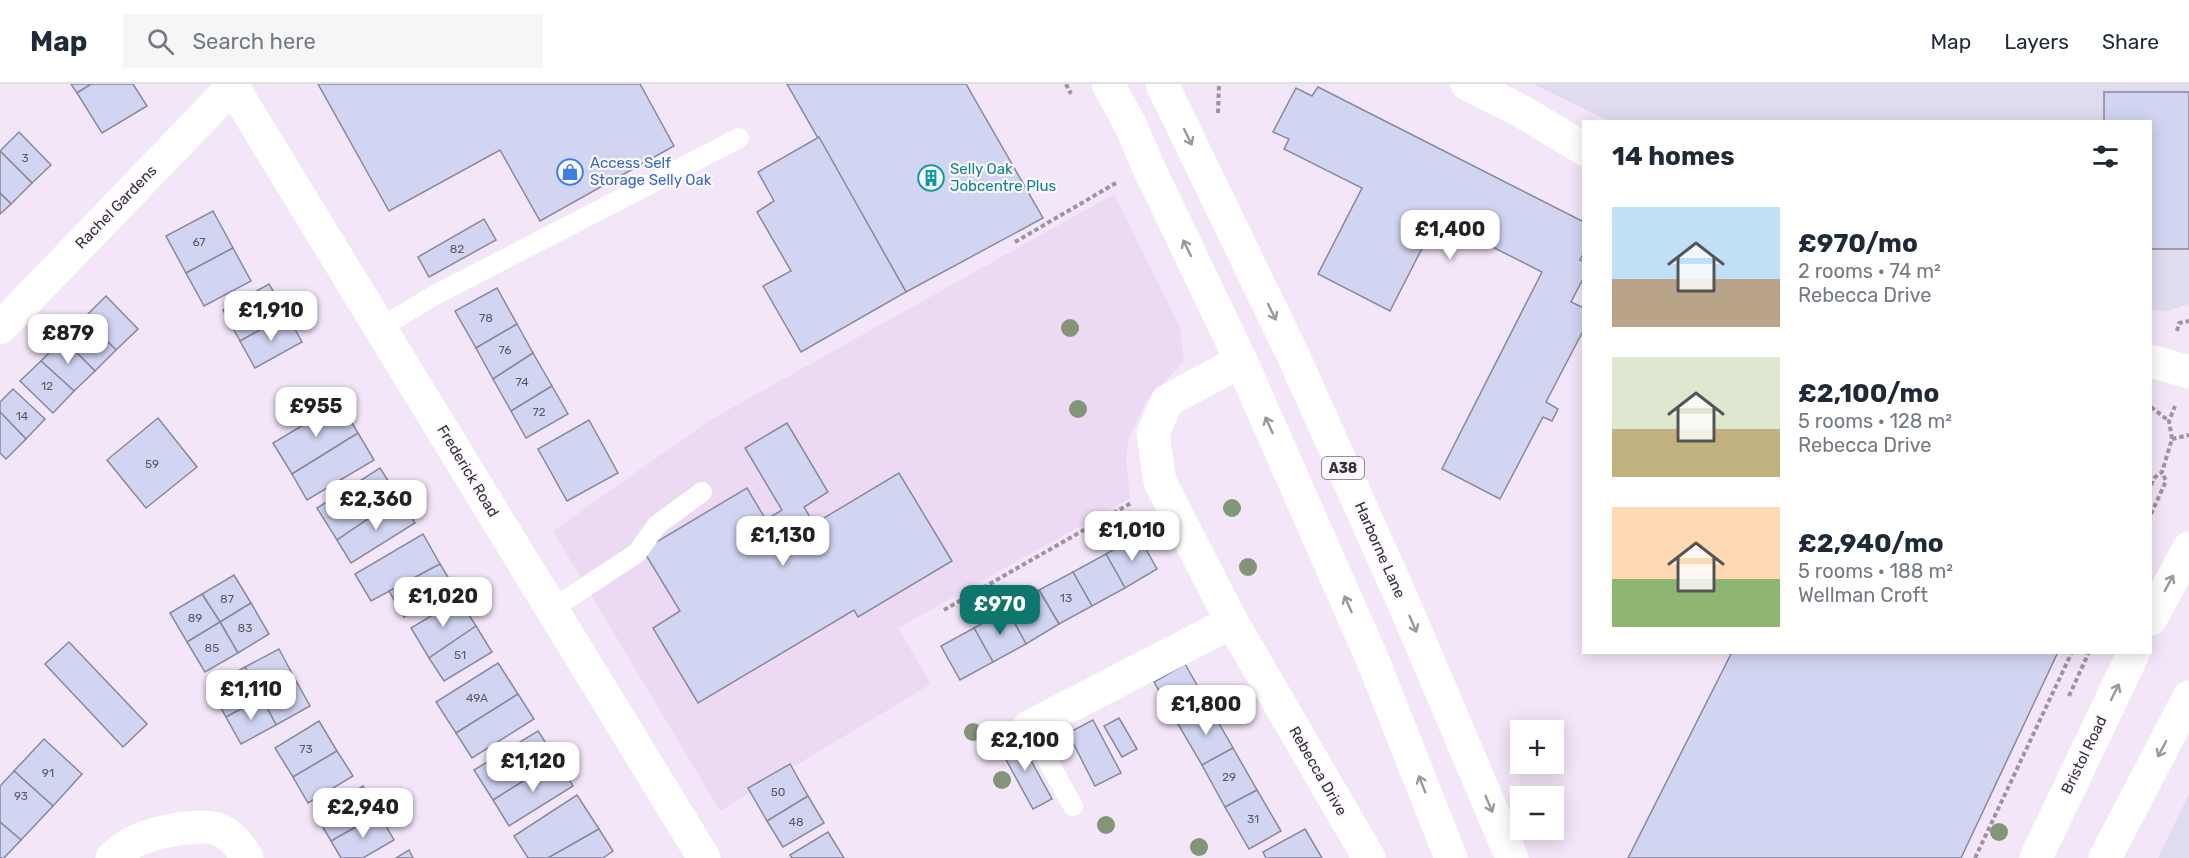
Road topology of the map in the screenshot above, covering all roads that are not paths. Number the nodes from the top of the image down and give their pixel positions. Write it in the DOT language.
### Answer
graph roads {
  1 [pos="1108,84"];
  2 [pos="1162,84"];
  3 [pos="1467,84"];
  4 [pos="232,85"];
  5 [pos="739,138"];
  6 [pos="1582,148"];
  7 [pos="0,328"];
  8 [pos="380,328"];
  9 [pos="1241,361"];
  10 [pos="2152,361"];
  11 [pos="2189,372"];
  12 [pos="702,492"];
  13 [pos="2189,548"];
  14 [pos="552,609"];
  15 [pos="2152,617"];
  16 [pos="1232,622"];
  17 [pos="2133,654"];
  18 [pos="2189,697"];
  19 [pos="1029,727"];
  20 [pos="1073,806"];
  21 [pos="112,858"];
  22 [pos="247,858"];
  23 [pos="704,858"];
  24 [pos="1369,858"];
  25 [pos="1451,858"];
  26 [pos="1512,858"];
  27 [pos="2036,858"];
  28 [pos="2105,858"];
  9 -- 1 [label="main road, one-way"];
  2 -- 26 [label="main road, Harborne Lane / A38, one-way"];
  3 -- 6 [label="main road"];
  4 -- 7 [label="main road, Rachel Gardens"];
  4 -- 8 [label="main road, Frederick Road"];
  5 -- 8 [label="lane"];
  8 -- 14 [label="main road, Frederick Road"];
  9 -- 16 [label="main road, Rebecca Drive"];
  25 -- 9 [label="main road, one-way"];
  10 -- 11 [label="main road"];
  12 -- 14 [label="lane"];
  15 -- 13 [label="main road, one-way"];
  14 -- 23 [label="main road, Frederick Road"];
  16 -- 19 [label="main road"];
  16 -- 24 [label="main road, Rebecca Drive"];
  27 -- 17 [label="main road, Bristol Road, one-way"];
  18 -- 28 [label="main road, one-way"];
  19 -- 20 [label="lane"];
  21 -- 22 [label="main road"];
}
